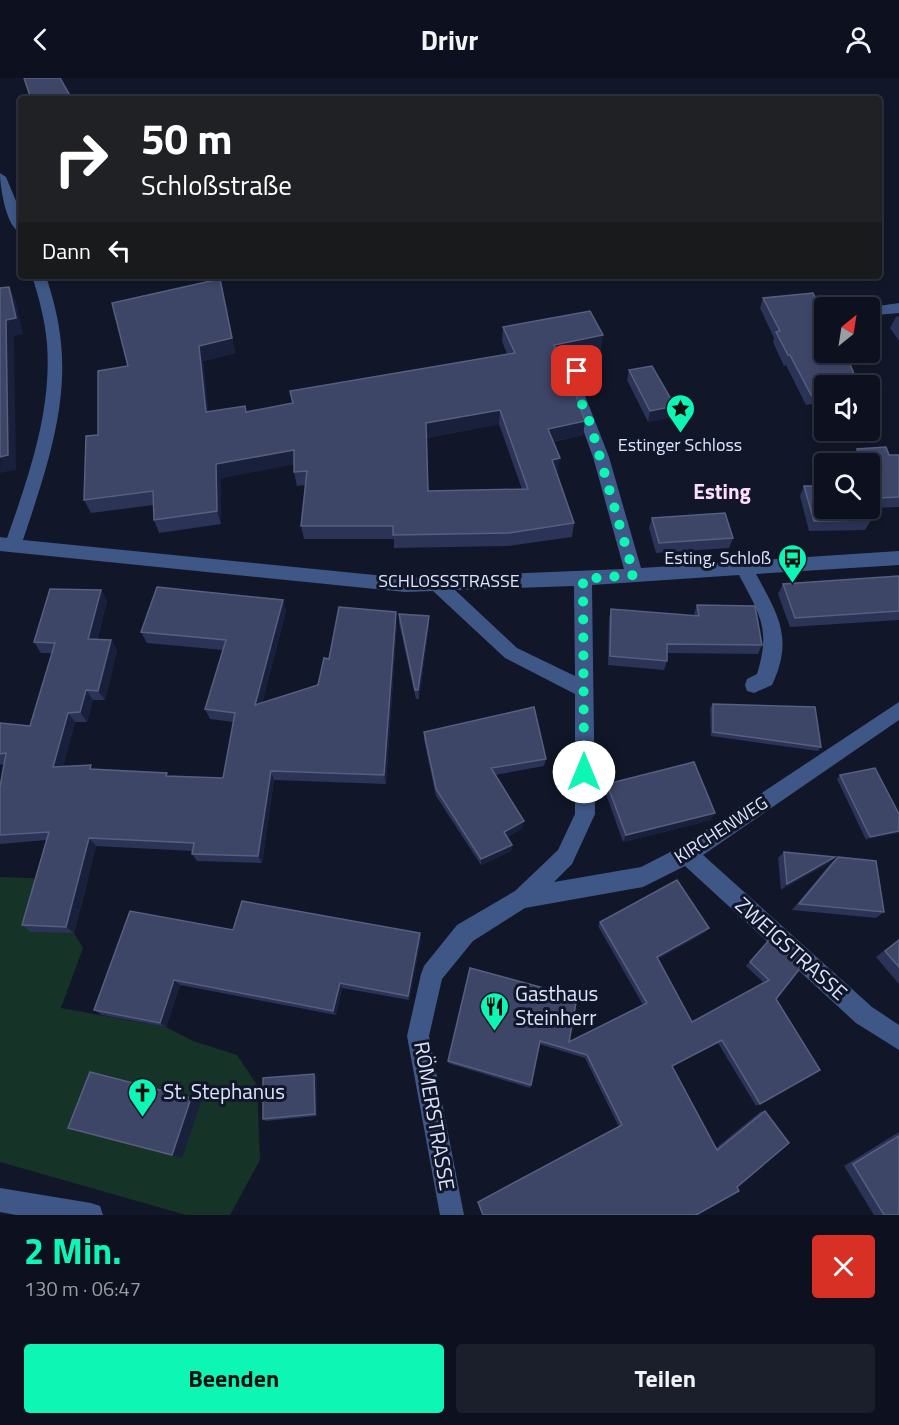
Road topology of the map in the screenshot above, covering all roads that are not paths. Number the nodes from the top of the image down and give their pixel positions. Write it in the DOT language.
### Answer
graph roads {
  1 [pos="0,177"];
  2 [pos="18,222"];
  3 [pos="40,279"];
  4 [pos="899,308"];
  5 [pos="880,309"];
  6 [pos="577,371"];
  7 [pos="6,545"];
  8 [pos="899,558"];
  9 [pos="744,568"];
  10 [pos="634,575"];
  11 [pos="583,579"];
  12 [pos="437,584"];
  13 [pos="754,685"];
  14 [pos="584,689"];
  15 [pos="899,710"];
  16 [pos="687,854"];
  17 [pos="522,898"];
  18 [pos="899,1040"];
  19 [pos="0,1200"];
  20 [pos="92,1215"];
  21 [pos="452,1215"];
  1 -- 2 [label="street"];
  3 -- 7 [label="street"];
  4 -- 5 [label="street"];
  6 -- 10 [label="street"];
  7 -- 12 [label="street, SCHLOSSSTRASSE"];
  8 -- 9 [label="street, SCHLOSSSTRASSE"];
  9 -- 10 [label="street, SCHLOSSSTRASSE"];
  9 -- 13 [label="street"];
  10 -- 11 [label="street, SCHLOSSSTRASSE"];
  11 -- 12 [label="street, SCHLOSSSTRASSE"];
  11 -- 14 [label="street, RÖMERSTRASSE"];
  12 -- 14 [label="street"];
  14 -- 17 [label="street, RÖMERSTRASSE"];
  15 -- 16 [label="street, KIRCHENWEG"];
  16 -- 17 [label="street, KIRCHENWEG"];
  16 -- 18 [label="street, ZWEIGSTRASSE"];
  17 -- 21 [label="street, RÖMERSTRASSE"];
  19 -- 20 [label="street"];
}
